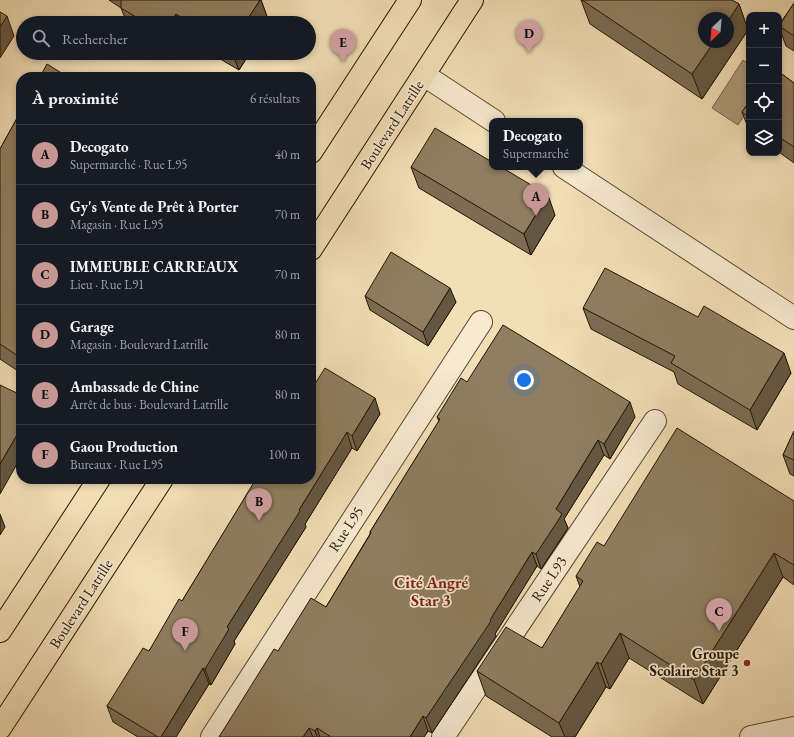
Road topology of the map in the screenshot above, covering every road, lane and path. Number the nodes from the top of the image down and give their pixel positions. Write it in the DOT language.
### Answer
graph roads {
  1 [pos="410,0"];
  2 [pos="472,0"];
  3 [pos="424,75"];
  4 [pos="489,118"];
  5 [pos="316,144"];
  6 [pos="569,170"];
  7 [pos="316,241"];
  8 [pos="794,318"];
  9 [pos="481,322"];
  10 [pos="656,421"];
  11 [pos="96,484"];
  12 [pos="159,484"];
  13 [pos="0,631"];
  14 [pos="0,728"];
  15 [pos="788,732"];
  16 [pos="212,737"];
  17 [pos="443,737"];
  18 [pos="751,737"];
  1 -- 5 [label="main road"];
  2 -- 3 [label="main road, Boulevard Latrille"];
  3 -- 4 [label="street"];
  3 -- 7 [label="main road, Boulevard Latrille"];
  6 -- 8 [label="street"];
  9 -- 16 [label="street, Rue L95"];
  10 -- 17 [label="street, Rue L93"];
  11 -- 13 [label="main road"];
  12 -- 14 [label="main road, Boulevard Latrille"];
  15 -- 18 [label="street"];
}
